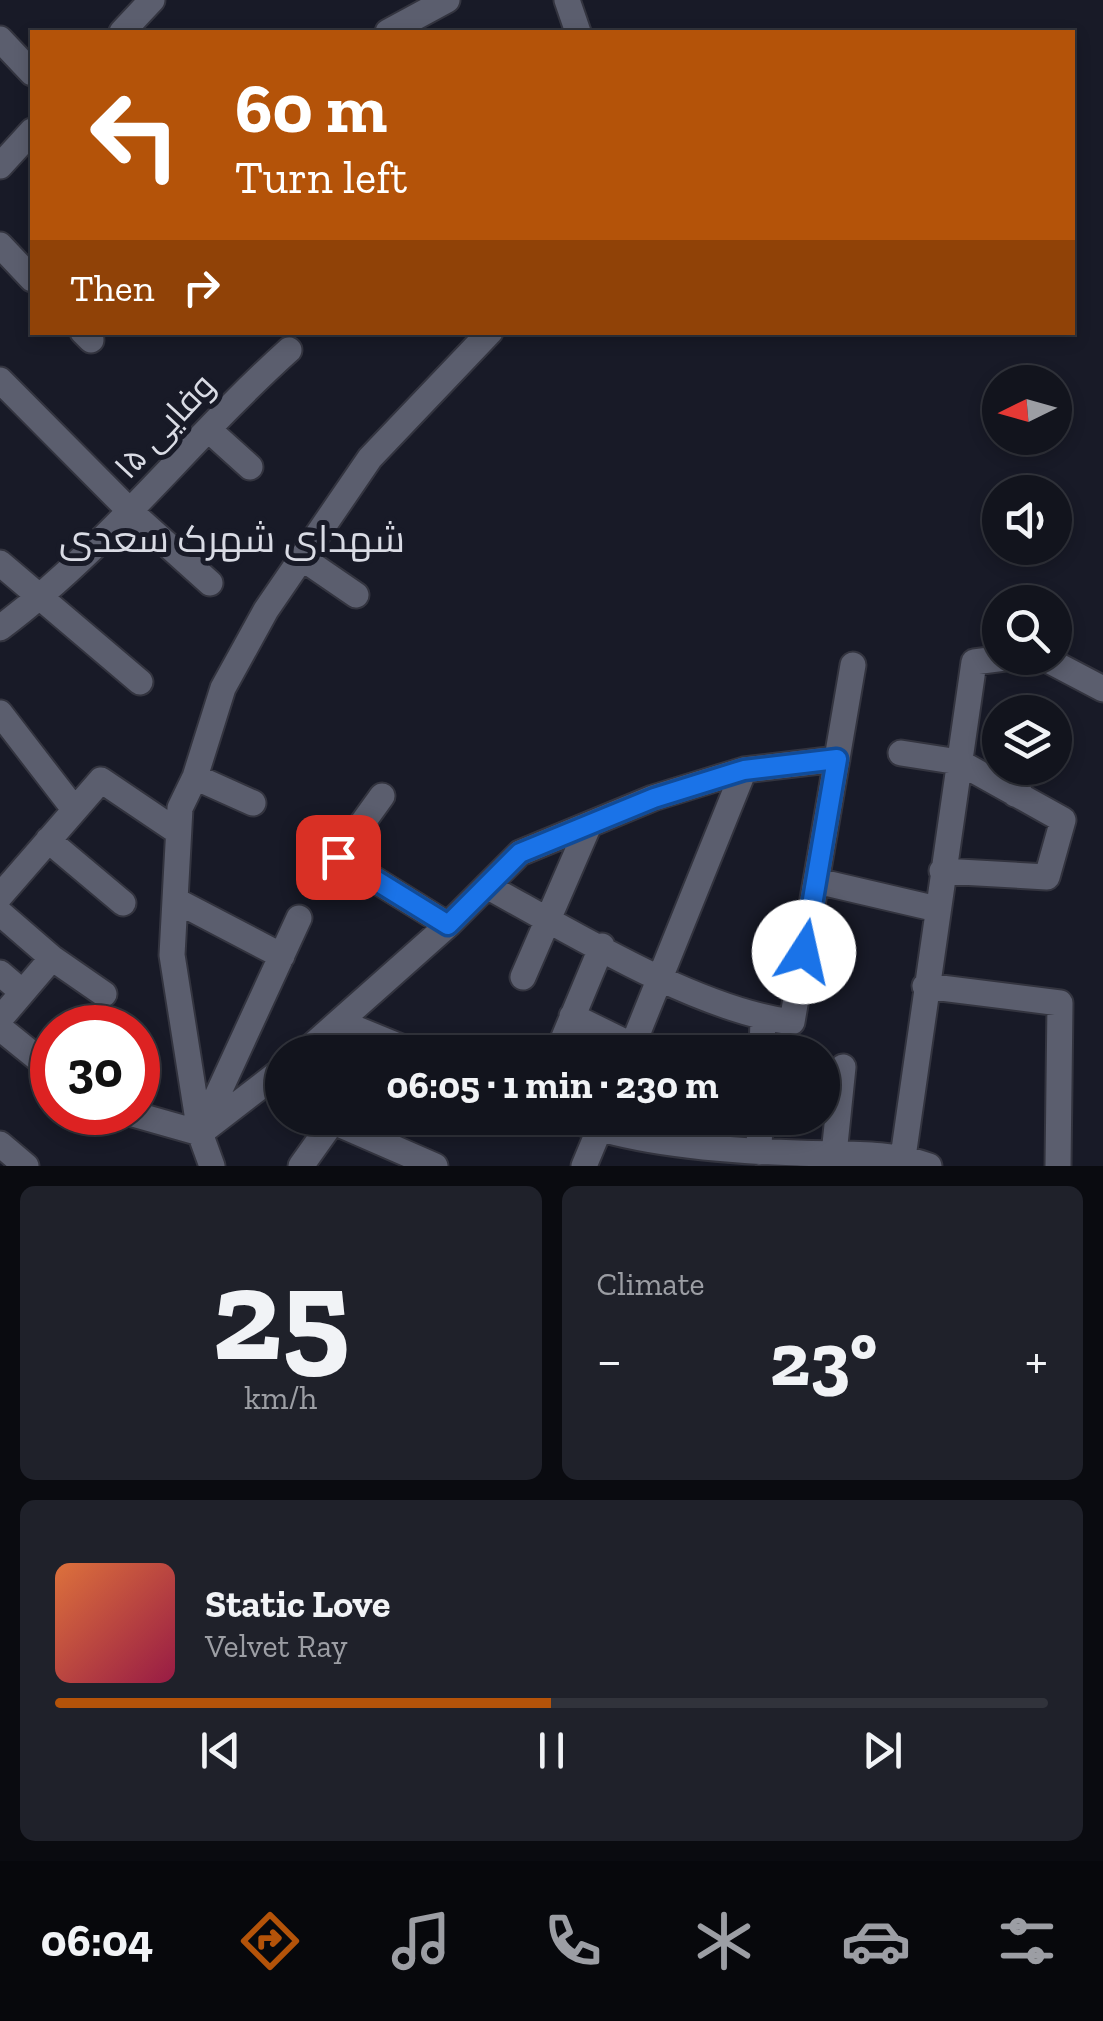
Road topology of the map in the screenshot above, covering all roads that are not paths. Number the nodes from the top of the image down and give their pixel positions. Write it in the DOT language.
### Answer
graph roads {
  1 [pos="152,0"];
  2 [pos="447,0"];
  3 [pos="567,0"];
  4 [pos="125,30"];
  5 [pos="392,30"];
  6 [pos="577,30"];
  7 [pos="0,39"];
  8 [pos="30,71"];
  9 [pos="30,135"];
  10 [pos="0,166"];
  11 [pos="0,245"];
  12 [pos="30,277"];
  13 [pos="481,336"];
  14 [pos="289,350"];
  15 [pos="0,380"];
  16 [pos="209,430"];
  17 [pos="250,467"];
  18 [pos="131,512"];
  19 [pos="302,558"];
  20 [pos="0,563"];
  21 [pos="210,582"];
  22 [pos="356,595"];
  23 [pos="40,598"];
  24 [pos="0,628"];
  25 [pos="982,661"];
  26 [pos="852,665"];
  27 [pos="1072,673"];
  28 [pos="140,682"];
  29 [pos="1103,689"];
  30 [pos="0,714"];
  31 [pos="900,753"];
  32 [pos="837,759"];
  33 [pos="959,762"];
  34 [pos="744,770"];
  35 [pos="195,777"];
  36 [pos="1018,785"];
  37 [pos="1015,794"];
  38 [pos="382,796"];
  39 [pos="253,803"];
  40 [pos="74,809"];
  41 [pos="588,825"];
  42 [pos="178,832"];
  43 [pos="48,840"];
  44 [pos="942,871"];
  45 [pos="817,881"];
  46 [pos="487,886"];
  47 [pos="0,896"];
  48 [pos="175,900"];
  49 [pos="123,903"];
  50 [pos="936,909"];
  51 [pos="0,914"];
  52 [pos="299,918"];
  53 [pos="548,919"];
  54 [pos="448,925"];
  55 [pos="602,946"];
  56 [pos="282,956"];
  57 [pos="52,958"];
  58 [pos="0,973"];
  59 [pos="660,976"];
  60 [pos="522,977"];
  61 [pos="925,986"];
  62 [pos="21,991"];
  63 [pos="104,994"];
  64 [pos="572,1016"];
  65 [pos="763,1018"];
  66 [pos="0,1020"];
  67 [pos="342,1023"];
  68 [pos="0,1028"];
  69 [pos="327,1035"];
  70 [pos="371,1035"];
  71 [pos="565,1035"];
  72 [pos="606,1035"];
  73 [pos="637,1035"];
  74 [pos="762,1035"];
  75 [pos="30,1052"];
  76 [pos="843,1067"];
  77 [pos="265,1095"];
  78 [pos="160,1122"];
  79 [pos="200,1133"];
  80 [pos="320,1135"];
  81 [pos="365,1135"];
  82 [pos="597,1135"];
  83 [pos="663,1135"];
  84 [pos="760,1135"];
  85 [pos="0,1144"];
  86 [pos="759,1152"];
  87 [pos="834,1154"];
  88 [pos="903,1156"];
  89 [pos="26,1166"];
  90 [pos="212,1166"];
  91 [pos="302,1166"];
  92 [pos="435,1166"];
  93 [pos="584,1166"];
  94 [pos="929,1166"];
  95 [pos="1058,1166"];
  1 -- 4 [label="street"];
  2 -- 5 [label="street"];
  3 -- 6 [label="street"];
  7 -- 8 [label="street"];
  9 -- 10 [label="street"];
  11 -- 12 [label="street"];
  13 -- 19 [label="street"];
  14 -- 16 [label="street, وفایی ۱۵"];
  15 -- 18 [label="street"];
  16 -- 17 [label="street"];
  16 -- 18 [label="street, وفایی ۱۵"];
  18 -- 21 [label="street"];
  18 -- 23 [label="street, وفایی ۱۵"];
  19 -- 22 [label="street"];
  19 -- 35 [label="street"];
  20 -- 23 [label="street"];
  23 -- 24 [label="street, وفایی ۱۵"];
  23 -- 28 [label="street"];
  25 -- 33 [label="street"];
  26 -- 32 [label="street"];
  27 -- 29 [label="street"];
  30 -- 40 [label="street"];
  31 -- 33 [label="street"];
  32 -- 34 [label="street"];
  32 -- 45 [label="street"];
  33 -- 37 [label="street"];
  33 -- 44 [label="street"];
  34 -- 41 [label="street"];
  34 -- 59 [label="street"];
  35 -- 39 [label="street"];
  35 -- 42 [label="street"];
  36 -- 37 [label="street"];
  37 -- 44 [label="street"];
  38 -- 54 [label="street"];
  40 -- 42 [label="street"];
  40 -- 43 [label="street"];
  41 -- 46 [label="street"];
  41 -- 53 [label="street"];
  42 -- 48 [label="street"];
  43 -- 47 [label="street"];
  43 -- 49 [label="street"];
  44 -- 50 [label="street"];
  45 -- 50 [label="street"];
  45 -- 65 [label="street"];
  46 -- 53 [label="street"];
  46 -- 54 [label="street"];
  48 -- 56 [label="street"];
  48 -- 79 [label="street"];
  50 -- 61 [label="street"];
  51 -- 57 [label="street"];
  52 -- 56 [label="street"];
  53 -- 55 [label="street"];
  53 -- 60 [label="street"];
  54 -- 67 [label="street"];
  55 -- 59 [label="street"];
  55 -- 64 [label="street"];
  56 -- 79 [label="street"];
  57 -- 62 [label="street"];
  57 -- 63 [label="street"];
  58 -- 62 [label="street"];
  59 -- 65 [label="street"];
  59 -- 73 [label="street"];
  61 -- 88 [label="street"];
  61 -- 95 [label="street"];
  62 -- 66 [label="street"];
  64 -- 71 [label="street"];
  64 -- 72 [label="street"];
  65 -- 74 [label="street"];
  67 -- 69 [label="street"];
  67 -- 70 [label="street"];
  68 -- 75 [label="street"];
  76 -- 87 [label="street"];
  77 -- 79 [label="street"];
  78 -- 79 [label="street"];
  79 -- 90 [label="street"];
  80 -- 91 [label="street"];
  81 -- 92 [label="street"];
  82 -- 93 [label="street"];
  83 -- 86 [label="street"];
  84 -- 86 [label="street"];
  85 -- 89 [label="street"];
  86 -- 87 [label="street"];
  87 -- 88 [label="street"];
  88 -- 94 [label="street"];
}
